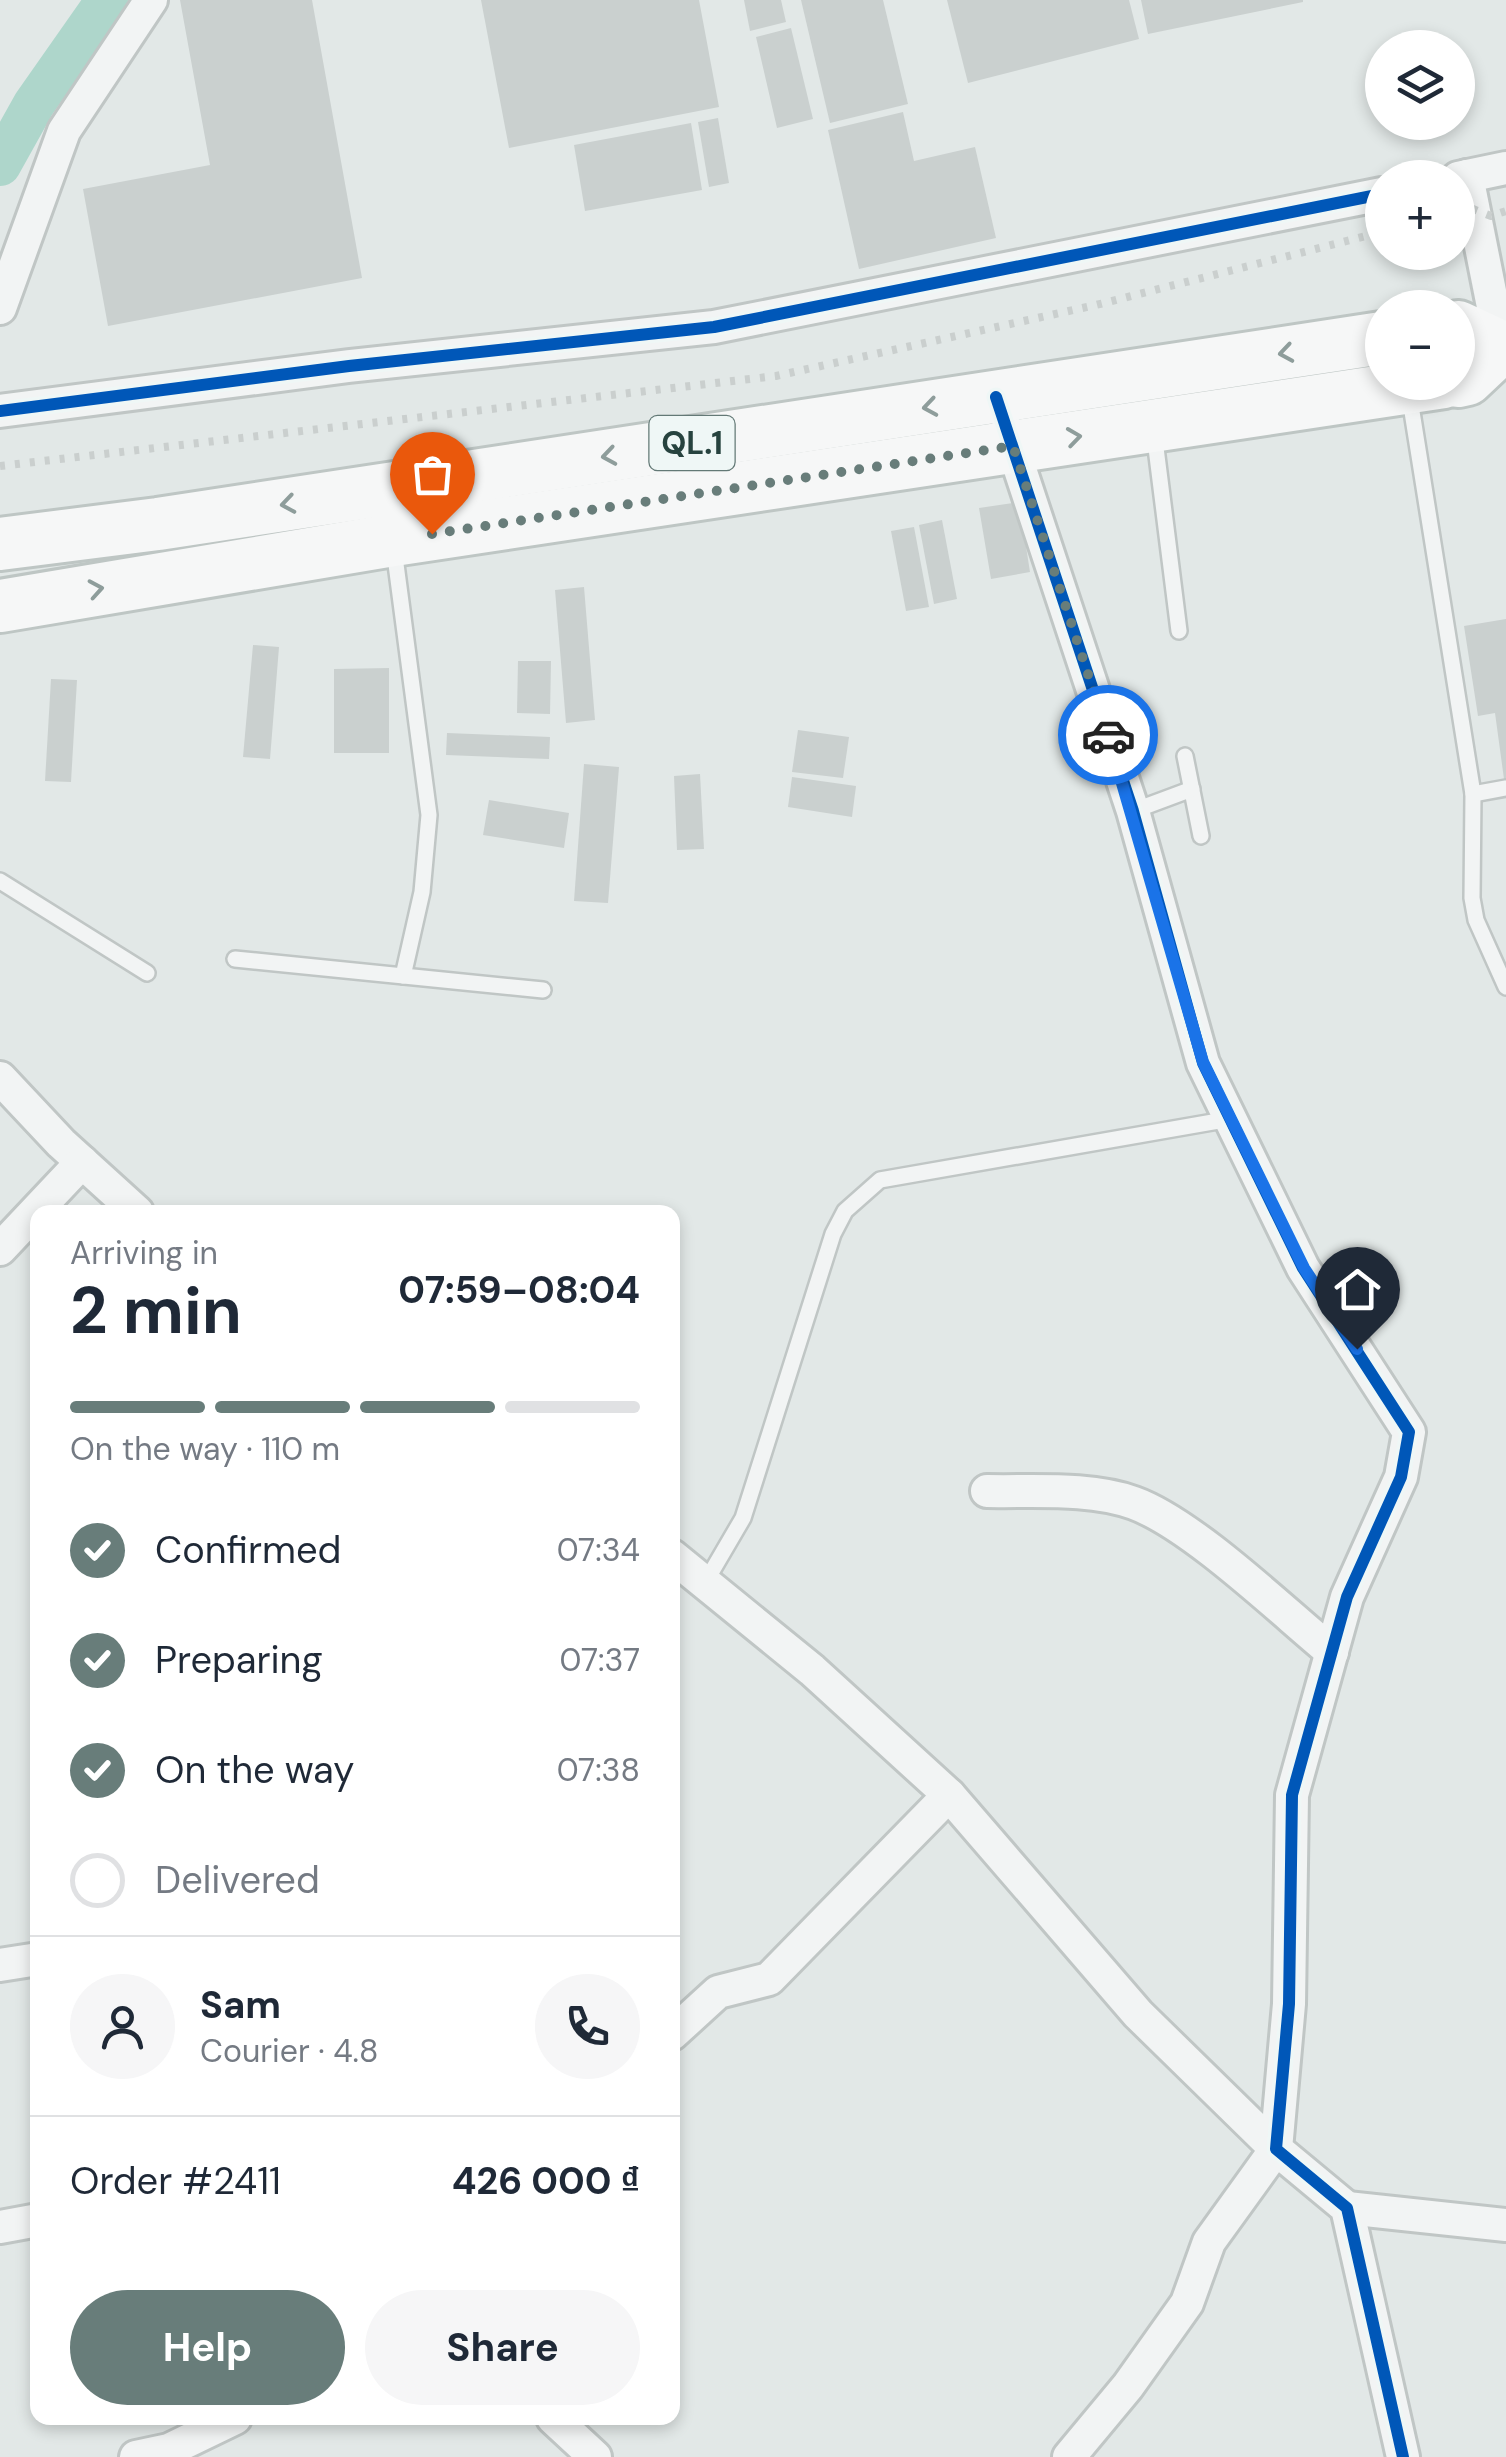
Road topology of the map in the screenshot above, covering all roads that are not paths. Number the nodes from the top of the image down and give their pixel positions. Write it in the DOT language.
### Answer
graph roads {
  1 [pos="151,0"];
  2 [pos="1506,168"];
  3 [pos="1475,174"];
  4 [pos="1365,197"];
  5 [pos="1475,258"];
  6 [pos="0,308"];
  7 [pos="1488,339"];
  8 [pos="1365,341"];
  9 [pos="1475,364"];
  10 [pos="1365,394"];
  11 [pos="996,397"];
  12 [pos="1438,400"];
  13 [pos="0,412"];
  14 [pos="1153,425"];
  15 [pos="1013,446"];
  16 [pos="232,513"];
  17 [pos="393,540"];
  18 [pos="0,544"];
  19 [pos="239,564"];
  20 [pos="0,606"];
  21 [pos="1179,631"];
  22 [pos="1186,756"];
  23 [pos="1192,788"];
  24 [pos="1506,788"];
  25 [pos="1473,794"];
  26 [pos="1133,811"];
  27 [pos="1202,836"];
  28 [pos="0,881"];
  29 [pos="235,959"];
  30 [pos="147,973"];
  31 [pos="403,976"];
  32 [pos="1506,986"];
  33 [pos="543,990"];
  34 [pos="0,1078"];
  35 [pos="1231,1119"];
  36 [pos="82,1162"];
  37 [pos="41,1205"];
  38 [pos="129,1205"];
  39 [pos="30,1217"];
  40 [pos="0,1248"];
  41 [pos="987,1490"];
  42 [pos="680,1562"];
  43 [pos="706,1583"];
  44 [pos="1332,1652"];
  45 [pos="949,1795"];
  46 [pos="30,1960"];
  47 [pos="0,1965"];
  48 [pos="680,2027"];
  49 [pos="1276,2149"];
  50 [pos="1347,2208"];
  51 [pos="30,2221"];
  52 [pos="1506,2225"];
  53 [pos="0,2227"];
  54 [pos="218,2425"];
  55 [pos="227,2425"];
  56 [pos="561,2425"];
  57 [pos="136,2457"];
  58 [pos="227,2457"];
  59 [pos="595,2457"];
  60 [pos="1069,2457"];
  61 [pos="1403,2457"];
  1 -- 6 [label="street"];
  2 -- 3 [label="street"];
  4 -- 13 [label="street"];
  5 -- 7 [label="street"];
  7 -- 9 [label="main road, QL.1"];
  8 -- 11 [label="main road, QL.1, one-way"];
  10 -- 14 [label="main road, QL.1"];
  11 -- 15 [label="street"];
  11 -- 16 [label="main road, QL.1, one-way"];
  12 -- 25 [label="lane"];
  15 -- 14 [label="main road, QL.1, one-way"];
  14 -- 21 [label="lane"];
  15 -- 17 [label="main road, QL.1"];
  15 -- 26 [label="street"];
  16 -- 18 [label="main road, QL.1"];
  16 -- 19 [label="main road"];
  17 -- 19 [label="main road, QL.1"];
  17 -- 31 [label="lane"];
  20 -- 19 [label="main road, QL.1, one-way"];
  22 -- 23 [label="lane"];
  23 -- 26 [label="lane"];
  23 -- 27 [label="lane"];
  24 -- 25 [label="lane"];
  25 -- 32 [label="lane"];
  26 -- 35 [label="street"];
  28 -- 30 [label="lane"];
  29 -- 31 [label="lane"];
  31 -- 33 [label="lane"];
  34 -- 36 [label="street"];
  35 -- 43 [label="lane"];
  35 -- 44 [label="street"];
  36 -- 37 [label="street"];
  36 -- 38 [label="street"];
  39 -- 40 [label="street"];
  41 -- 44 [label="street"];
  42 -- 43 [label="street"];
  43 -- 45 [label="street"];
  44 -- 49 [label="street"];
  45 -- 48 [label="street"];
  45 -- 49 [label="street"];
  46 -- 47 [label="street"];
  49 -- 50 [label="street"];
  49 -- 60 [label="street"];
  50 -- 52 [label="street"];
  50 -- 61 [label="street"];
  51 -- 53 [label="street"];
  54 -- 57 [label="street"];
  55 -- 58 [label="street"];
  56 -- 59 [label="street"];
}
